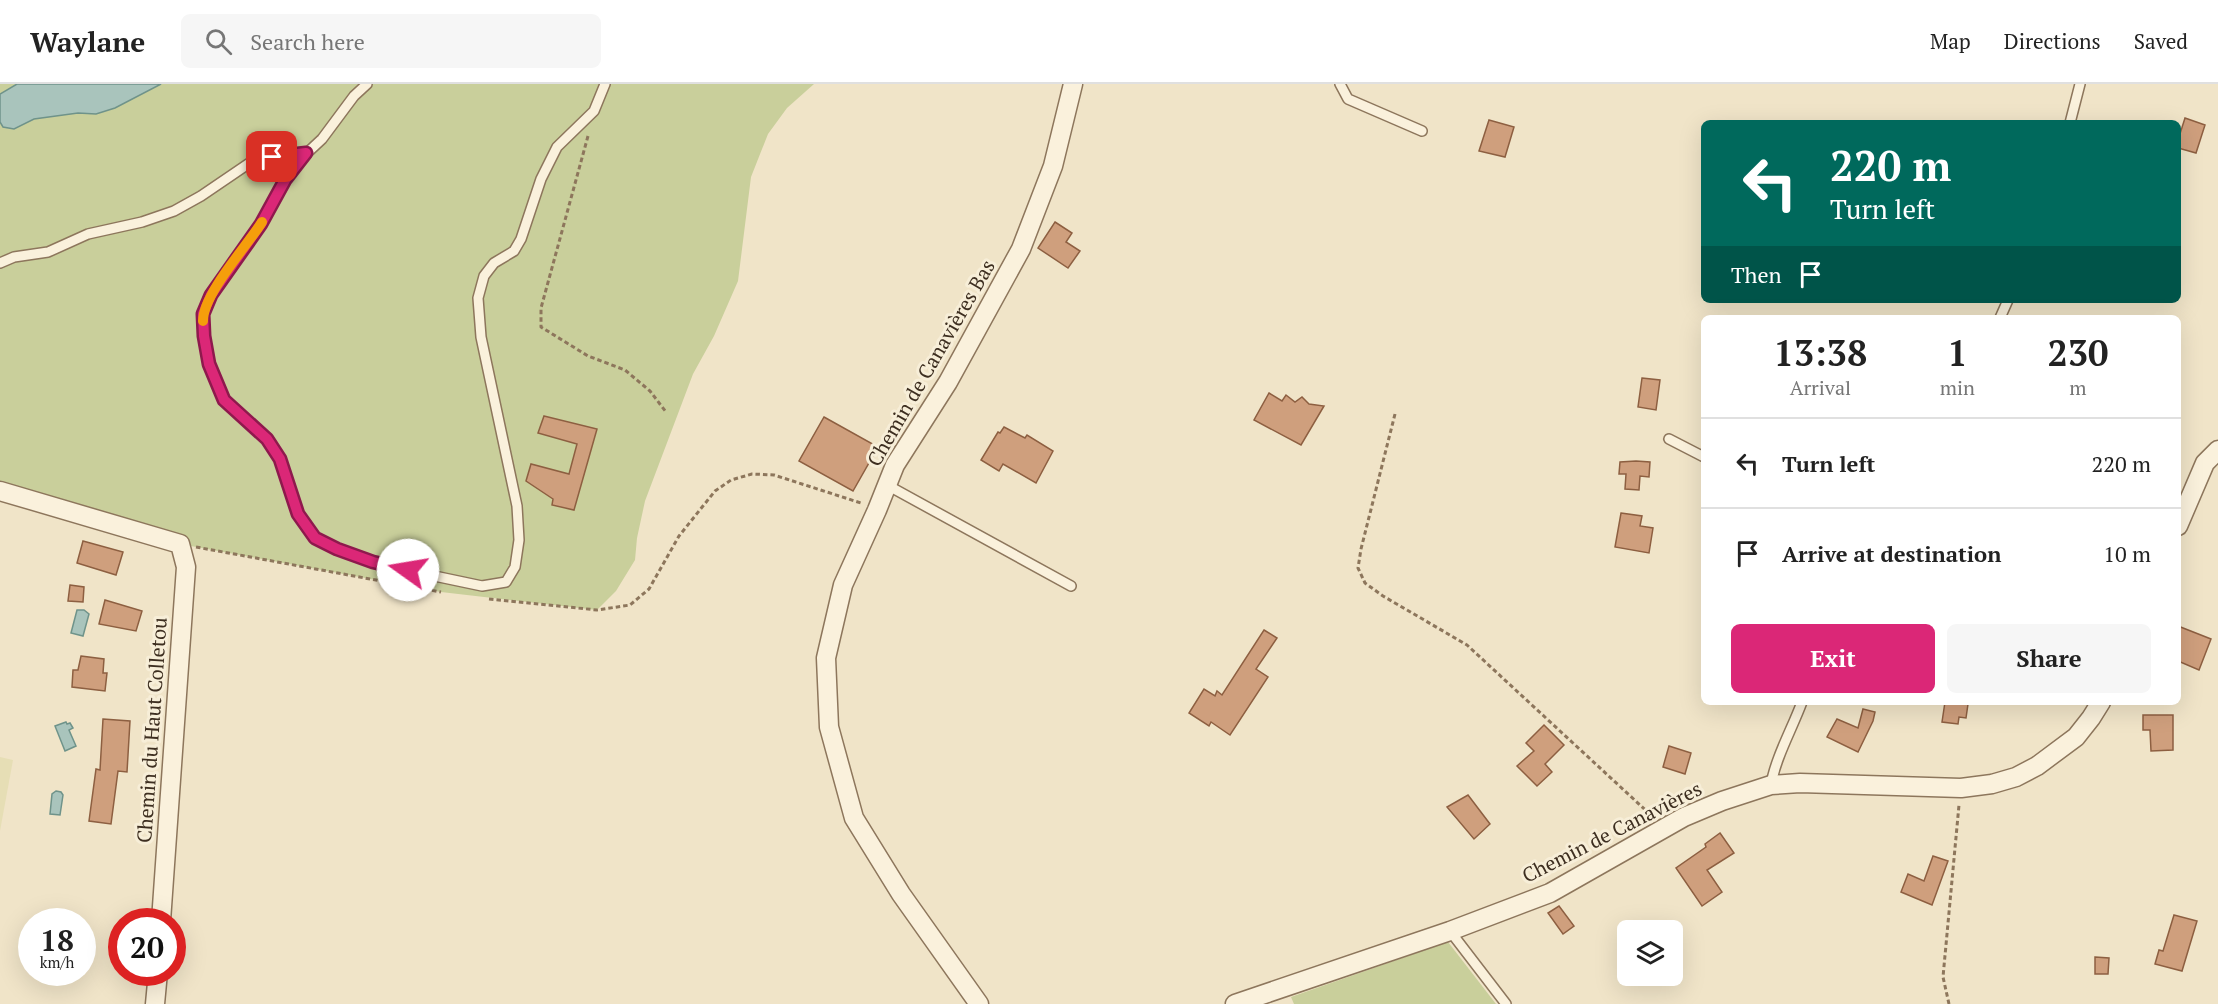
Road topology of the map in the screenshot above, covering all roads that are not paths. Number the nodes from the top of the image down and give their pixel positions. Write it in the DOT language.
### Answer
graph roads {
  1 [pos="367,84"];
  2 [pos="605,84"];
  3 [pos="1073,84"];
  4 [pos="1340,84"];
  5 [pos="2080,84"];
  6 [pos="2071,120"];
  7 [pos="1422,130"];
  8 [pos="306,153"];
  9 [pos="0,263"];
  10 [pos="1669,439"];
  11 [pos="2218,450"];
  12 [pos="1701,455"];
  13 [pos="887,485"];
  14 [pos="0,491"];
  15 [pos="2181,519"];
  16 [pos="1071,586"];
  17 [pos="1801,705"];
  18 [pos="2099,705"];
  19 [pos="1771,786"];
  20 [pos="162,908"];
  21 [pos="1450,931"];
  22 [pos="157,986"];
  23 [pos="155,1004"];
  24 [pos="979,1004"];
  25 [pos="1235,1004"];
  26 [pos="1506,1004"];
  1 -- 8 [label="lane"];
  2 -- 8 [label="lane"];
  3 -- 13 [label="street, Chemin de Canavières Bas"];
  4 -- 7 [label="lane"];
  5 -- 6 [label="lane"];
  8 -- 9 [label="lane"];
  10 -- 12 [label="lane"];
  11 -- 15 [label="street"];
  13 -- 16 [label="lane"];
  13 -- 24 [label="street, Chemin de Canavières Bas"];
  14 -- 20 [label="street, Chemin du Haut Colletou"];
  17 -- 19 [label="lane"];
  18 -- 19 [label="street, Chemin de Canavières"];
  19 -- 21 [label="street, Chemin de Canavières"];
  21 -- 25 [label="street, Chemin de Canavières"];
  21 -- 26 [label="lane"];
  22 -- 23 [label="street"];
}
